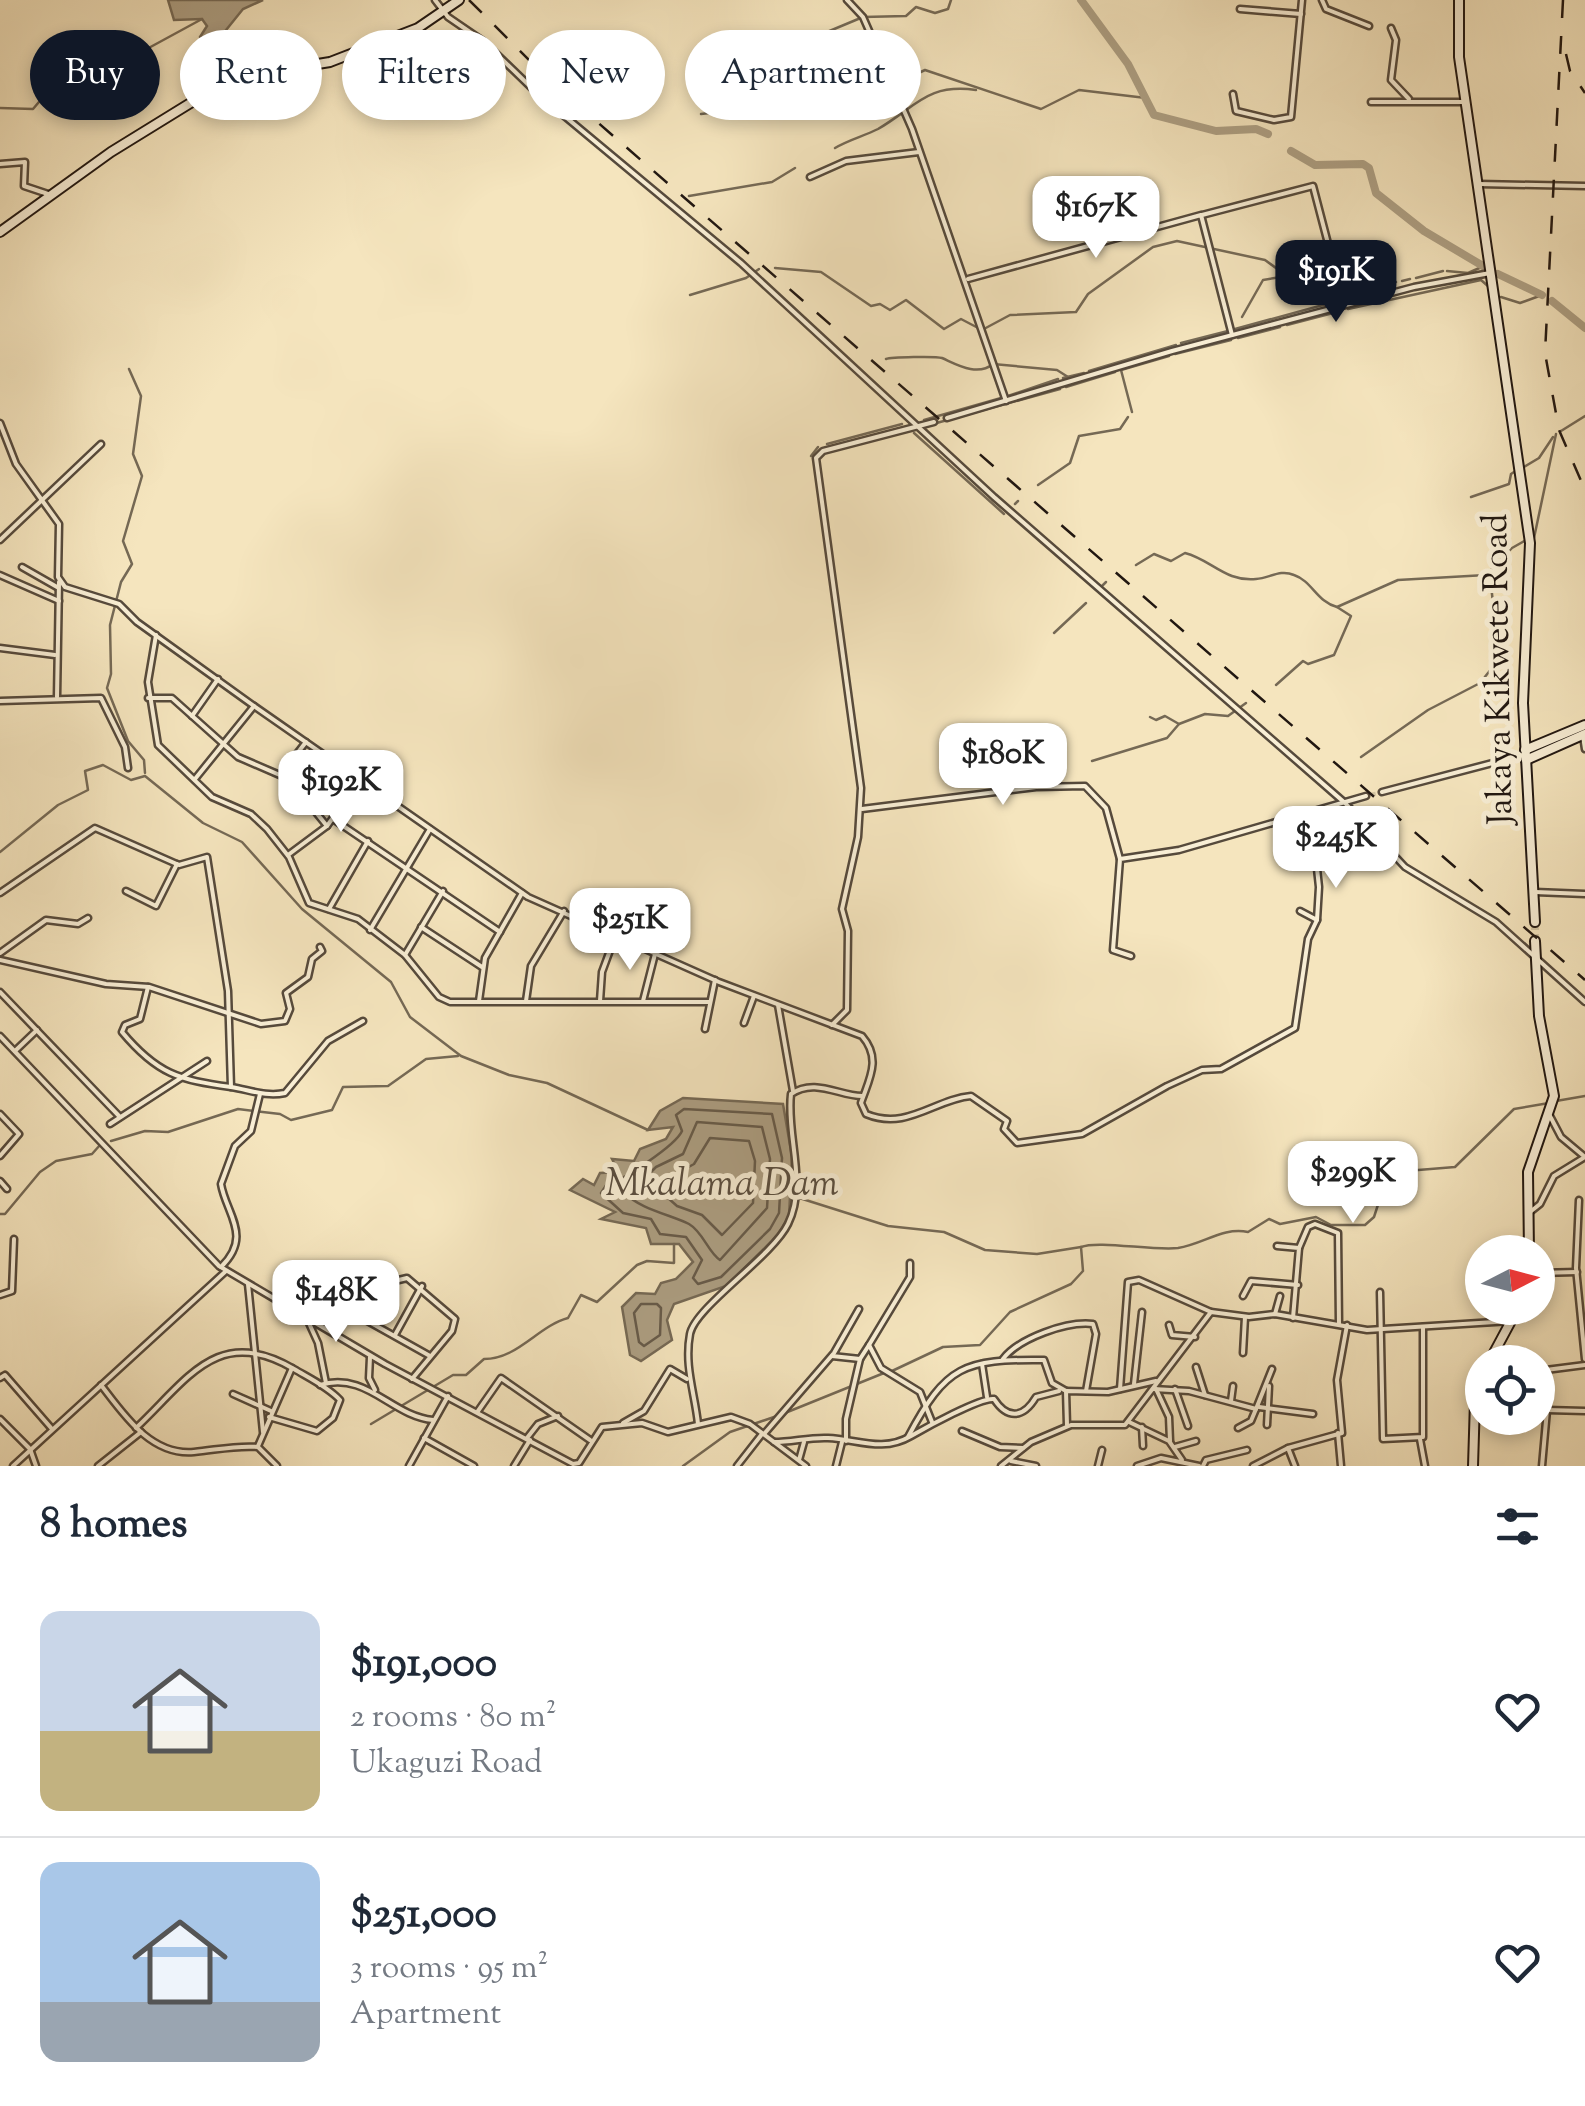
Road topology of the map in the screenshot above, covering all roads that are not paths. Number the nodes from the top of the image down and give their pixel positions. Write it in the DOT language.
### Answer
graph roads {
  1 [pos="435,0"];
  2 [pos="459,0"];
  3 [pos="847,0"];
  4 [pos="1302,0"];
  5 [pos="1322,0"];
  6 [pos="1459,0"];
  7 [pos="1332,2"];
  8 [pos="1240,9"];
  9 [pos="1333,11"];
  10 [pos="443,13"];
  11 [pos="1301,14"];
  12 [pos="1369,26"];
  13 [pos="1391,28"];
  14 [pos="1233,94"];
  15 [pos="1411,100"];
  16 [pos="1371,102"];
  17 [pos="1466,102"];
  18 [pos="919,152"];
  19 [pos="0,164"];
  20 [pos="810,178"];
  21 [pos="1479,184"];
  22 [pos="1585,186"];
  23 [pos="50,198"];
  24 [pos="1202,215"];
  25 [pos="0,232"];
  26 [pos="1494,273"];
  27 [pos="1337,278"];
  28 [pos="967,279"];
  29 [pos="1232,335"];
  30 [pos="1006,401"];
  31 [pos="947,418"];
  32 [pos="934,422"];
  33 [pos="0,424"];
  34 [pos="916,426"];
  35 [pos="101,444"];
  36 [pos="42,500"];
  37 [pos="0,540"];
  38 [pos="22,567"];
  39 [pos="0,574"];
  40 [pos="59,586"];
  41 [pos="58,601"];
  42 [pos="156,634"];
  43 [pos="0,648"];
  44 [pos="56,655"];
  45 [pos="218,679"];
  46 [pos="57,698"];
  47 [pos="148,698"];
  48 [pos="0,700"];
  49 [pos="254,706"];
  50 [pos="192,716"];
  51 [pos="1585,725"];
  52 [pos="1584,735"];
  53 [pos="306,742"];
  54 [pos="224,744"];
  55 [pos="1585,749"];
  56 [pos="1526,755"];
  57 [pos="128,768"];
  58 [pos="282,774"];
  59 [pos="195,779"];
  60 [pos="360,780"];
  61 [pos="1382,792"];
  62 [pos="1366,796"];
  63 [pos="1345,803"];
  64 [pos="862,809"];
  65 [pos="1310,812"];
  66 [pos="333,818"];
  67 [pos="327,826"];
  68 [pos="430,829"];
  69 [pos="368,842"];
  70 [pos="288,855"];
  71 [pos="1120,859"];
  72 [pos="177,864"];
  73 [pos="406,867"];
  74 [pos="126,890"];
  75 [pos="443,891"];
  76 [pos="522,892"];
  77 [pos="1533,892"];
  78 [pos="0,894"];
  79 [pos="1585,894"];
  80 [pos="328,909"];
  81 [pos="564,912"];
  82 [pos="1300,912"];
  83 [pos="88,918"];
  84 [pos="1317,920"];
  85 [pos="1535,922"];
  86 [pos="421,927"];
  87 [pos="370,930"];
  88 [pos="500,932"];
  89 [pos="616,934"];
  90 [pos="1536,941"];
  91 [pos="320,947"];
  92 [pos="405,954"];
  93 [pos="655,954"];
  94 [pos="0,956"];
  95 [pos="1130,956"];
  96 [pos="1536,957"];
  97 [pos="482,967"];
  98 [pos="714,980"];
  99 [pos="149,986"];
  100 [pos="0,992"];
  101 [pos="754,996"];
  102 [pos="526,1000"];
  103 [pos="479,1001"];
  104 [pos="600,1001"];
  105 [pos="643,1002"];
  106 [pos="709,1002"];
  107 [pos="1585,1002"];
  108 [pos="778,1004"];
  109 [pos="225,1015"];
  110 [pos="363,1021"];
  111 [pos="744,1022"];
  112 [pos="832,1025"];
  113 [pos="705,1029"];
  114 [pos="37,1030"];
  115 [pos="0,1037"];
  116 [pos="14,1051"];
  117 [pos="207,1060"];
  118 [pos="180,1080"];
  119 [pos="231,1087"];
  120 [pos="793,1091"];
  121 [pos="260,1094"];
  122 [pos="863,1096"];
  123 [pos="0,1114"];
  124 [pos="1550,1116"];
  125 [pos="120,1117"];
  126 [pos="110,1124"];
  127 [pos="0,1156"];
  128 [pos="1585,1157"];
  129 [pos="0,1181"];
  130 [pos="7,1190"];
  131 [pos="1579,1200"];
  132 [pos="1527,1215"];
  133 [pos="1528,1235"];
  134 [pos="14,1239"];
  135 [pos="1278,1246"];
  136 [pos="1299,1248"];
  137 [pos="910,1263"];
  138 [pos="223,1269"];
  139 [pos="1577,1272"];
  140 [pos="1555,1273"];
  141 [pos="248,1284"];
  142 [pos="1298,1285"];
  143 [pos="422,1286"];
  144 [pos="1380,1292"];
  145 [pos="0,1296"];
  146 [pos="1243,1296"];
  147 [pos="1280,1296"];
  148 [pos="330,1300"];
  149 [pos="860,1309"];
  150 [pos="1142,1312"];
  151 [pos="1211,1312"];
  152 [pos="1275,1314"];
  153 [pos="1245,1317"];
  154 [pos="1293,1318"];
  155 [pos="307,1319"];
  156 [pos="316,1323"];
  157 [pos="1169,1324"];
  158 [pos="1339,1324"];
  159 [pos="1348,1324"];
  160 [pos="1465,1324"];
  161 [pos="1382,1327"];
  162 [pos="1423,1327"];
  163 [pos="395,1334"];
  164 [pos="1196,1337"];
  165 [pos="869,1345"];
  166 [pos="254,1352"];
  167 [pos="1243,1353"];
  168 [pos="370,1356"];
  169 [pos="430,1356"];
  170 [pos="832,1356"];
  171 [pos="860,1359"];
  172 [pos="1003,1359"];
  173 [pos="1585,1362"];
  174 [pos="982,1364"];
  175 [pos="1196,1367"];
  176 [pos="292,1368"];
  177 [pos="1555,1368"];
  178 [pos="1272,1369"];
  179 [pos="0,1378"];
  180 [pos="412,1379"];
  181 [pos="687,1379"];
  182 [pos="1268,1381"];
  183 [pos="1156,1382"];
  184 [pos="323,1384"];
  185 [pos="1134,1384"];
  186 [pos="101,1385"];
  187 [pos="1233,1386"];
  188 [pos="1120,1388"];
  189 [pos="1154,1389"];
  190 [pos="1175,1389"];
  191 [pos="375,1390"];
  192 [pos="1063,1391"];
  193 [pos="1086,1392"];
  194 [pos="234,1394"];
  195 [pos="1205,1395"];
  196 [pos="448,1396"];
  197 [pos="987,1397"];
  198 [pos="1231,1402"];
  199 [pos="924,1404"];
  200 [pos="260,1406"];
  201 [pos="1257,1408"];
  202 [pos="1268,1408"];
  203 [pos="1555,1410"];
  204 [pos="1585,1411"];
  205 [pos="478,1412"];
  206 [pos="270,1414"];
  207 [pos="1314,1414"];
  208 [pos="558,1416"];
  209 [pos="0,1418"];
  210 [pos="433,1420"];
  211 [pos="932,1422"];
  212 [pos="1129,1422"];
  213 [pos="618,1425"];
  214 [pos="698,1425"];
  215 [pos="1267,1425"];
  216 [pos="1188,1426"];
  217 [pos="1067,1427"];
  218 [pos="1142,1427"];
  219 [pos="1238,1428"];
  220 [pos="52,1429"];
  221 [pos="138,1430"];
  222 [pos="962,1431"];
  223 [pos="263,1432"];
  224 [pos="1338,1433"];
  225 [pos="763,1434"];
  226 [pos="1473,1435"];
  227 [pos="1545,1435"];
  228 [pos="424,1438"];
  229 [pos="907,1438"];
  230 [pos="528,1439"];
  231 [pos="591,1440"];
  232 [pos="1420,1440"];
  233 [pos="844,1441"];
  234 [pos="1196,1441"];
  235 [pos="774,1442"];
  236 [pos="804,1442"];
  237 [pos="1173,1444"];
  238 [pos="1143,1446"];
  239 [pos="258,1447"];
  240 [pos="1024,1448"];
  241 [pos="1288,1448"];
  242 [pos="30,1449"];
  243 [pos="1102,1450"];
  244 [pos="1247,1450"];
  245 [pos="799,1460"];
  246 [pos="1010,1460"];
  247 [pos="1182,1460"];
  248 [pos="464,1463"];
  249 [pos="34,1465"];
  250 [pos="578,1465"];
  251 [pos="14,1466"];
  252 [pos="98,1466"];
  253 [pos="278,1466"];
  254 [pos="410,1466"];
  255 [pos="474,1466"];
  256 [pos="514,1466"];
  257 [pos="738,1466"];
  258 [pos="806,1466"];
  259 [pos="836,1466"];
  260 [pos="1001,1466"];
  261 [pos="1036,1466"];
  262 [pos="1098,1466"];
  263 [pos="1137,1466"];
  264 [pos="1201,1466"];
  265 [pos="1253,1466"];
  266 [pos="1295,1466"];
  267 [pos="1341,1466"];
  268 [pos="1426,1466"];
  269 [pos="1473,1466"];
  270 [pos="1542,1466"];
  1 -- 10 [label="street"];
  2 -- 10 [label="main road"];
  3 -- 18 [label="street"];
  4 -- 11 [label="street"];
  5 -- 9 [label="street"];
  6 -- 17 [label="main road, Jakaya Kikwete Road"];
  7 -- 9 [label="street"];
  8 -- 11 [label="street"];
  9 -- 12 [label="street"];
  10 -- 23 [label="main road"];
  10 -- 34 [label="street"];
  11 -- 14 [label="street"];
  13 -- 15 [label="street"];
  15 -- 16 [label="street"];
  15 -- 17 [label="street"];
  17 -- 21 [label="main road, Jakaya Kikwete Road"];
  18 -- 20 [label="street"];
  18 -- 28 [label="street"];
  19 -- 23 [label="street"];
  21 -- 22 [label="street"];
  21 -- 26 [label="main road, Jakaya Kikwete Road"];
  23 -- 25 [label="main road"];
  24 -- 27 [label="street"];
  24 -- 28 [label="street"];
  24 -- 29 [label="street"];
  26 -- 29 [label="street"];
  26 -- 56 [label="main road, Jakaya Kikwete Road"];
  28 -- 30 [label="street"];
  29 -- 30 [label="street"];
  30 -- 31 [label="street"];
  32 -- 34 [label="street"];
  33 -- 36 [label="street"];
  34 -- 63 [label="street"];
  34 -- 64 [label="street"];
  35 -- 36 [label="street"];
  36 -- 37 [label="street"];
  36 -- 40 [label="street"];
  38 -- 40 [label="street"];
  39 -- 41 [label="street"];
  40 -- 41 [label="street"];
  40 -- 42 [label="street"];
  41 -- 44 [label="street"];
  42 -- 45 [label="street"];
  42 -- 47 [label="street"];
  43 -- 44 [label="street"];
  44 -- 46 [label="street"];
  45 -- 49 [label="street"];
  45 -- 50 [label="street"];
  46 -- 48 [label="street"];
  46 -- 57 [label="street"];
  47 -- 50 [label="street"];
  47 -- 59 [label="street"];
  49 -- 53 [label="street"];
  49 -- 54 [label="street"];
  50 -- 54 [label="street"];
  51 -- 56 [label="main road"];
  52 -- 55 [label="street"];
  52 -- 56 [label="main road"];
  53 -- 58 [label="street"];
  53 -- 60 [label="street"];
  54 -- 58 [label="street"];
  54 -- 59 [label="street"];
  56 -- 61 [label="street"];
  56 -- 77 [label="main road, Jakaya Kikwete Road"];
  58 -- 67 [label="street"];
  59 -- 70 [label="street"];
  60 -- 66 [label="street"];
  60 -- 68 [label="street"];
  62 -- 63 [label="street"];
  63 -- 65 [label="street"];
  63 -- 96 [label="street"];
  64 -- 71 [label="street"];
  64 -- 112 [label="street"];
  65 -- 71 [label="street"];
  65 -- 84 [label="street"];
  66 -- 67 [label="street"];
  66 -- 69 [label="street"];
  67 -- 70 [label="street"];
  68 -- 73 [label="street"];
  68 -- 76 [label="street"];
  69 -- 73 [label="street"];
  69 -- 80 [label="street"];
  70 -- 80 [label="street"];
  71 -- 95 [label="street"];
  72 -- 74 [label="street"];
  72 -- 78 [label="street"];
  72 -- 109 [label="street"];
  73 -- 75 [label="street"];
  73 -- 87 [label="street"];
  75 -- 86 [label="street"];
  75 -- 88 [label="street"];
  76 -- 81 [label="street"];
  76 -- 88 [label="street"];
  77 -- 79 [label="street"];
  77 -- 85 [label="main road, Jakaya Kikwete Road"];
  80 -- 87 [label="street"];
  81 -- 89 [label="street"];
  81 -- 102 [label="street"];
  82 -- 84 [label="street"];
  83 -- 94 [label="street"];
  84 -- 122 [label="street"];
  86 -- 92 [label="street"];
  86 -- 97 [label="street"];
  87 -- 92 [label="street"];
  88 -- 97 [label="street"];
  89 -- 93 [label="street"];
  89 -- 104 [label="street"];
  90 -- 96 [label="main road"];
  91 -- 109 [label="street"];
  92 -- 103 [label="street"];
  93 -- 98 [label="street"];
  93 -- 105 [label="street"];
  94 -- 99 [label="street"];
  96 -- 107 [label="street"];
  96 -- 124 [label="main road"];
  97 -- 103 [label="street"];
  98 -- 101 [label="street"];
  98 -- 106 [label="street"];
  99 -- 109 [label="street"];
  99 -- 118 [label="street"];
  100 -- 114 [label="street"];
  101 -- 108 [label="street"];
  101 -- 111 [label="street"];
  102 -- 103 [label="street"];
  102 -- 104 [label="street"];
  104 -- 105 [label="street"];
  105 -- 106 [label="street"];
  106 -- 113 [label="street"];
  108 -- 112 [label="street"];
  108 -- 120 [label="street"];
  109 -- 119 [label="street"];
  110 -- 121 [label="street"];
  112 -- 122 [label="street"];
  114 -- 116 [label="street"];
  114 -- 125 [label="street"];
  115 -- 116 [label="street"];
  116 -- 138 [label="street"];
  117 -- 118 [label="street"];
  118 -- 119 [label="street"];
  118 -- 125 [label="street"];
  119 -- 121 [label="street"];
  120 -- 122 [label="street"];
  120 -- 181 [label="street"];
  121 -- 138 [label="street"];
  123 -- 127 [label="street"];
  124 -- 128 [label="street"];
  124 -- 132 [label="main road"];
  125 -- 126 [label="street"];
  128 -- 132 [label="street"];
  129 -- 130 [label="street"];
  131 -- 139 [label="street"];
  132 -- 133 [label="main road"];
  134 -- 145 [label="street"];
  135 -- 136 [label="street"];
  136 -- 142 [label="street"];
  136 -- 158 [label="street"];
  137 -- 165 [label="street"];
  138 -- 141 [label="street"];
  138 -- 186 [label="street"];
  139 -- 140 [label="street"];
  139 -- 173 [label="street"];
  141 -- 155 [label="street"];
  141 -- 166 [label="street"];
  142 -- 146 [label="street"];
  142 -- 154 [label="street"];
  143 -- 148 [label="street"];
  143 -- 163 [label="street"];
  143 -- 169 [label="street"];
  144 -- 161 [label="street"];
  147 -- 152 [label="street"];
  148 -- 156 [label="street"];
  148 -- 163 [label="street"];
  149 -- 170 [label="street"];
  150 -- 185 [label="street"];
  151 -- 153 [label="street"];
  151 -- 164 [label="street"];
  151 -- 188 [label="street"];
  152 -- 153 [label="street"];
  152 -- 154 [label="street"];
  153 -- 167 [label="street"];
  154 -- 158 [label="street"];
  155 -- 156 [label="street"];
  155 -- 184 [label="street"];
  156 -- 168 [label="street"];
  157 -- 164 [label="street"];
  158 -- 159 [label="street"];
  159 -- 161 [label="street"];
  159 -- 224 [label="street"];
  160 -- 162 [label="street"];
  161 -- 162 [label="street"];
  161 -- 232 [label="street"];
  162 -- 232 [label="street"];
  163 -- 169 [label="street"];
  164 -- 183 [label="street"];
  165 -- 171 [label="street"];
  165 -- 199 [label="street"];
  166 -- 176 [label="street"];
  166 -- 200 [label="street"];
  166 -- 221 [label="street"];
  168 -- 180 [label="street"];
  168 -- 191 [label="street"];
  169 -- 180 [label="street"];
  170 -- 171 [label="street"];
  170 -- 225 [label="street"];
  171 -- 233 [label="street"];
  172 -- 174 [label="street"];
  172 -- 192 [label="street"];
  172 -- 193 [label="street"];
  173 -- 177 [label="street"];
  174 -- 197 [label="street"];
  174 -- 199 [label="street"];
  175 -- 195 [label="street"];
  176 -- 184 [label="street"];
  176 -- 206 [label="street"];
  178 -- 182 [label="street"];
  179 -- 220 [label="street"];
  180 -- 196 [label="street"];
  181 -- 213 [label="street"];
  181 -- 214 [label="street"];
  182 -- 201 [label="street"];
  182 -- 202 [label="street"];
  183 -- 185 [label="street"];
  183 -- 189 [label="street"];
  184 -- 191 [label="street"];
  184 -- 206 [label="street"];
  185 -- 188 [label="street"];
  186 -- 220 [label="street"];
  186 -- 221 [label="street"];
  187 -- 198 [label="street"];
  188 -- 193 [label="street"];
  189 -- 190 [label="street"];
  189 -- 212 [label="street"];
  189 -- 237 [label="street"];
  190 -- 195 [label="street"];
  190 -- 216 [label="street"];
  191 -- 210 [label="street"];
  192 -- 193 [label="street"];
  192 -- 197 [label="street"];
  192 -- 217 [label="street"];
  194 -- 200 [label="street"];
  195 -- 198 [label="street"];
  196 -- 205 [label="street"];
  196 -- 210 [label="street"];
  197 -- 211 [label="street"];
  198 -- 201 [label="street"];
  199 -- 211 [label="street"];
  199 -- 229 [label="street"];
  200 -- 206 [label="street"];
  200 -- 223 [label="street"];
  201 -- 202 [label="street"];
  201 -- 219 [label="street"];
  202 -- 207 [label="street"];
  202 -- 215 [label="street"];
  203 -- 204 [label="street"];
  205 -- 208 [label="street"];
  205 -- 230 [label="street"];
  206 -- 223 [label="street"];
  208 -- 230 [label="street"];
  208 -- 231 [label="street"];
  209 -- 242 [label="street"];
  210 -- 228 [label="street"];
  211 -- 229 [label="street"];
  212 -- 217 [label="street"];
  212 -- 218 [label="street"];
  213 -- 214 [label="street"];
  213 -- 231 [label="street"];
  214 -- 225 [label="street"];
  217 -- 240 [label="street"];
  218 -- 237 [label="street"];
  218 -- 238 [label="street"];
  220 -- 242 [label="street"];
  221 -- 239 [label="street"];
  221 -- 252 [label="street"];
  222 -- 240 [label="street"];
  223 -- 239 [label="street"];
  224 -- 241 [label="street"];
  224 -- 267 [label="street"];
  225 -- 235 [label="street"];
  225 -- 257 [label="street"];
  226 -- 269 [label="main road"];
  227 -- 270 [label="street"];
  228 -- 248 [label="street"];
  228 -- 254 [label="street"];
  229 -- 233 [label="street"];
  230 -- 250 [label="street"];
  230 -- 256 [label="street"];
  231 -- 250 [label="street"];
  232 -- 268 [label="street"];
  233 -- 236 [label="street"];
  233 -- 259 [label="street"];
  234 -- 237 [label="street"];
  235 -- 236 [label="street"];
  235 -- 245 [label="street"];
  236 -- 245 [label="street"];
  237 -- 247 [label="street"];
  239 -- 253 [label="street"];
  240 -- 246 [label="street"];
  241 -- 265 [label="street"];
  241 -- 266 [label="street"];
  242 -- 249 [label="street"];
  242 -- 251 [label="street"];
  243 -- 262 [label="street"];
  244 -- 264 [label="street"];
  245 -- 258 [label="street"];
  246 -- 260 [label="street"];
  246 -- 261 [label="street"];
  247 -- 263 [label="street"];
  247 -- 264 [label="street"];
  248 -- 255 [label="street"];
}
